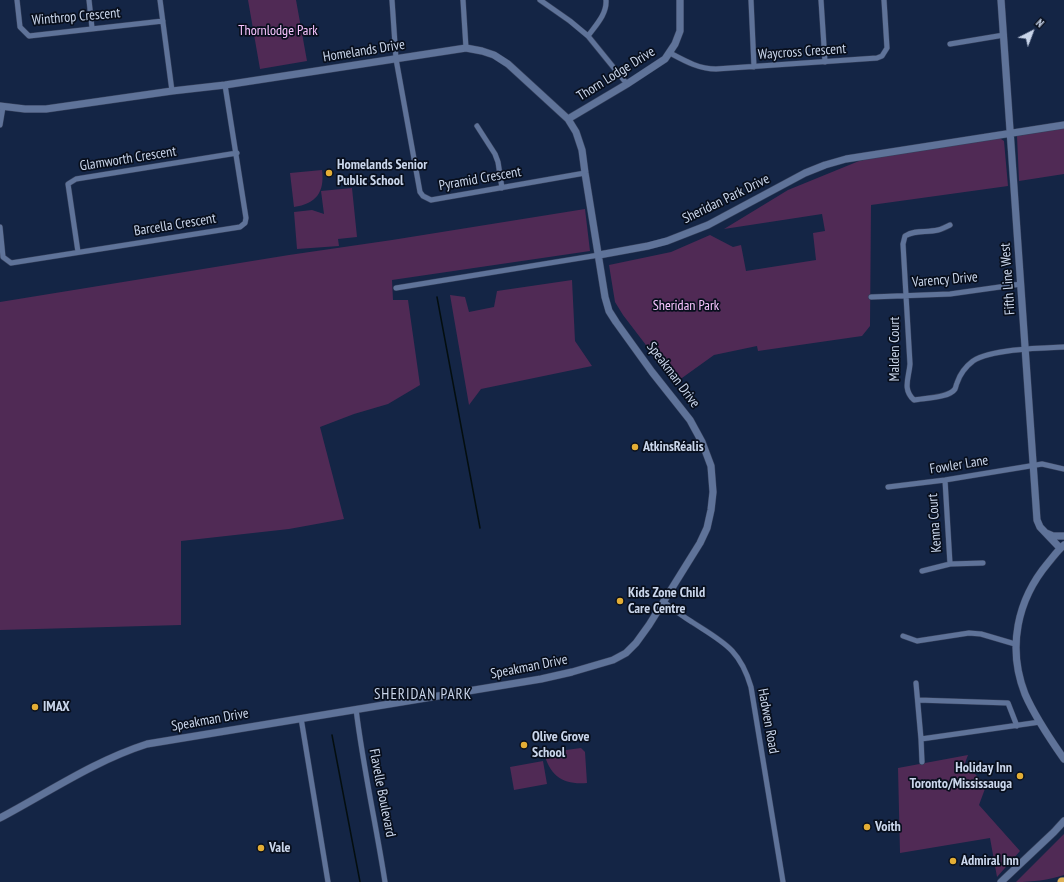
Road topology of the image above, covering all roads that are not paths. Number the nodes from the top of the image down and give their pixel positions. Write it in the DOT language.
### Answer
graph roads {
  1 [pos="17,0"];
  2 [pos="89,0"];
  3 [pos="160,0"];
  4 [pos="392,0"];
  5 [pos="463,0"];
  6 [pos="540,0"];
  7 [pos="606,0"];
  8 [pos="680,0"];
  9 [pos="751,0"];
  10 [pos="821,0"];
  11 [pos="884,0"];
  12 [pos="1001,0"];
  13 [pos="163,21"];
  14 [pos="92,28"];
  15 [pos="1004,35"];
  16 [pos="588,36"];
  17 [pos="950,44"];
  18 [pos="466,48"];
  19 [pos="670,53"];
  20 [pos="396,59"];
  21 [pos="825,62"];
  22 [pos="754,67"];
  23 [pos="627,84"];
  24 [pos="225,85"];
  25 [pos="172,91"];
  26 [pos="2,106"];
  27 [pos="568,119"];
  28 [pos="0,125"];
  29 [pos="1064,125"];
  30 [pos="477,126"];
  31 [pos="1011,133"];
  32 [pos="237,154"];
  33 [pos="585,173"];
  34 [pos="502,188"];
  35 [pos="950,225"];
  36 [pos="0,227"];
  37 [pos="78,252"];
  38 [pos="599,255"];
  39 [pos="1021,284"];
  40 [pos="396,288"];
  41 [pos="906,296"];
  42 [pos="870,297"];
  43 [pos="1064,347"];
  44 [pos="1026,349"];
  45 [pos="1034,465"];
  46 [pos="1064,470"];
  47 [pos="944,480"];
  48 [pos="888,487"];
  49 [pos="1044,532"];
  50 [pos="1064,536"];
  51 [pos="1062,546"];
  52 [pos="983,563"];
  53 [pos="950,564"];
  54 [pos="922,571"];
  55 [pos="664,602"];
  56 [pos="903,636"];
  57 [pos="1015,644"];
  58 [pos="916,683"];
  59 [pos="918,700"];
  60 [pos="356,709"];
  61 [pos="301,718"];
  62 [pos="1040,722"];
  63 [pos="1018,726"];
  64 [pos="921,739"];
  65 [pos="1064,760"];
  66 [pos="922,762"];
  67 [pos="0,818"];
  68 [pos="1064,822"];
  69 [pos="328,882"];
  70 [pos="385,882"];
  71 [pos="784,882"];
  72 [pos="1001,882"];
  1 -- 14 [label="street, Winthrop Crescent"];
  2 -- 14 [label="street"];
  3 -- 13 [label="street"];
  4 -- 20 [label="street"];
  5 -- 18 [label="street"];
  6 -- 16 [label="street"];
  7 -- 16 [label="street"];
  8 -- 19 [label="street, Thorn Lodge Drive"];
  9 -- 22 [label="street"];
  10 -- 21 [label="street"];
  11 -- 21 [label="street, Waycross Crescent"];
  12 -- 15 [label="street, Fifth Line West"];
  13 -- 14 [label="street, Winthrop Crescent"];
  13 -- 25 [label="street"];
  15 -- 17 [label="street"];
  15 -- 31 [label="street, Fifth Line West"];
  16 -- 23 [label="street"];
  18 -- 20 [label="street, Homelands Drive"];
  18 -- 27 [label="street, Homelands Drive"];
  19 -- 22 [label="street, Waycross Crescent"];
  19 -- 23 [label="street, Thorn Lodge Drive"];
  20 -- 24 [label="street, Homelands Drive"];
  20 -- 34 [label="street, Pyramid Crescent"];
  21 -- 22 [label="street, Waycross Crescent"];
  23 -- 27 [label="street, Thorn Lodge Drive"];
  24 -- 25 [label="street, Homelands Drive"];
  24 -- 32 [label="street, Barcella Crescent"];
  25 -- 26 [label="street, Homelands Drive"];
  26 -- 28 [label="street"];
  27 -- 33 [label="street, Homelands Drive"];
  29 -- 31 [label="street, Sheridan Park Drive"];
  30 -- 34 [label="street"];
  31 -- 38 [label="street, Sheridan Park Drive"];
  31 -- 39 [label="street, Fifth Line West"];
  32 -- 37 [label="street, Barcella Crescent"];
  32 -- 37 [label="street, Glamworth Crescent"];
  33 -- 34 [label="street, Pyramid Crescent"];
  33 -- 38 [label="street, Homelands Drive"];
  35 -- 41 [label="street, Malden Court"];
  36 -- 37 [label="street, Barcella Crescent"];
  38 -- 40 [label="street, Sheridan Park Drive"];
  38 -- 55 [label="street, Speakman Drive"];
  39 -- 41 [label="street, Varency Drive"];
  39 -- 44 [label="street, Fifth Line West"];
  41 -- 42 [label="street, Varency Drive"];
  41 -- 44 [label="street, Malden Court"];
  43 -- 44 [label="street"];
  44 -- 45 [label="street, Fifth Line West"];
  45 -- 46 [label="street, Fowler Lane"];
  45 -- 47 [label="street, Fowler Lane"];
  45 -- 49 [label="street, Fifth Line West"];
  47 -- 48 [label="street, Fowler Lane"];
  47 -- 53 [label="street, Kenna Court"];
  49 -- 50 [label="street"];
  49 -- 51 [label="street, Fifth Line West"];
  51 -- 57 [label="street"];
  52 -- 53 [label="street, Kenna Court"];
  53 -- 54 [label="street, Kenna Court"];
  55 -- 60 [label="street, Speakman Drive"];
  55 -- 71 [label="street, Hadwen Road"];
  56 -- 57 [label="street"];
  57 -- 62 [label="street"];
  58 -- 59 [label="street"];
  59 -- 63 [label="street"];
  59 -- 64 [label="street"];
  60 -- 61 [label="street, Speakman Drive"];
  60 -- 70 [label="street, Flavelle Boulevard"];
  61 -- 67 [label="street, Speakman Drive"];
  61 -- 69 [label="street"];
  62 -- 63 [label="street"];
  62 -- 65 [label="street"];
  63 -- 64 [label="street"];
  64 -- 66 [label="street"];
  68 -- 72 [label="street"];
}
